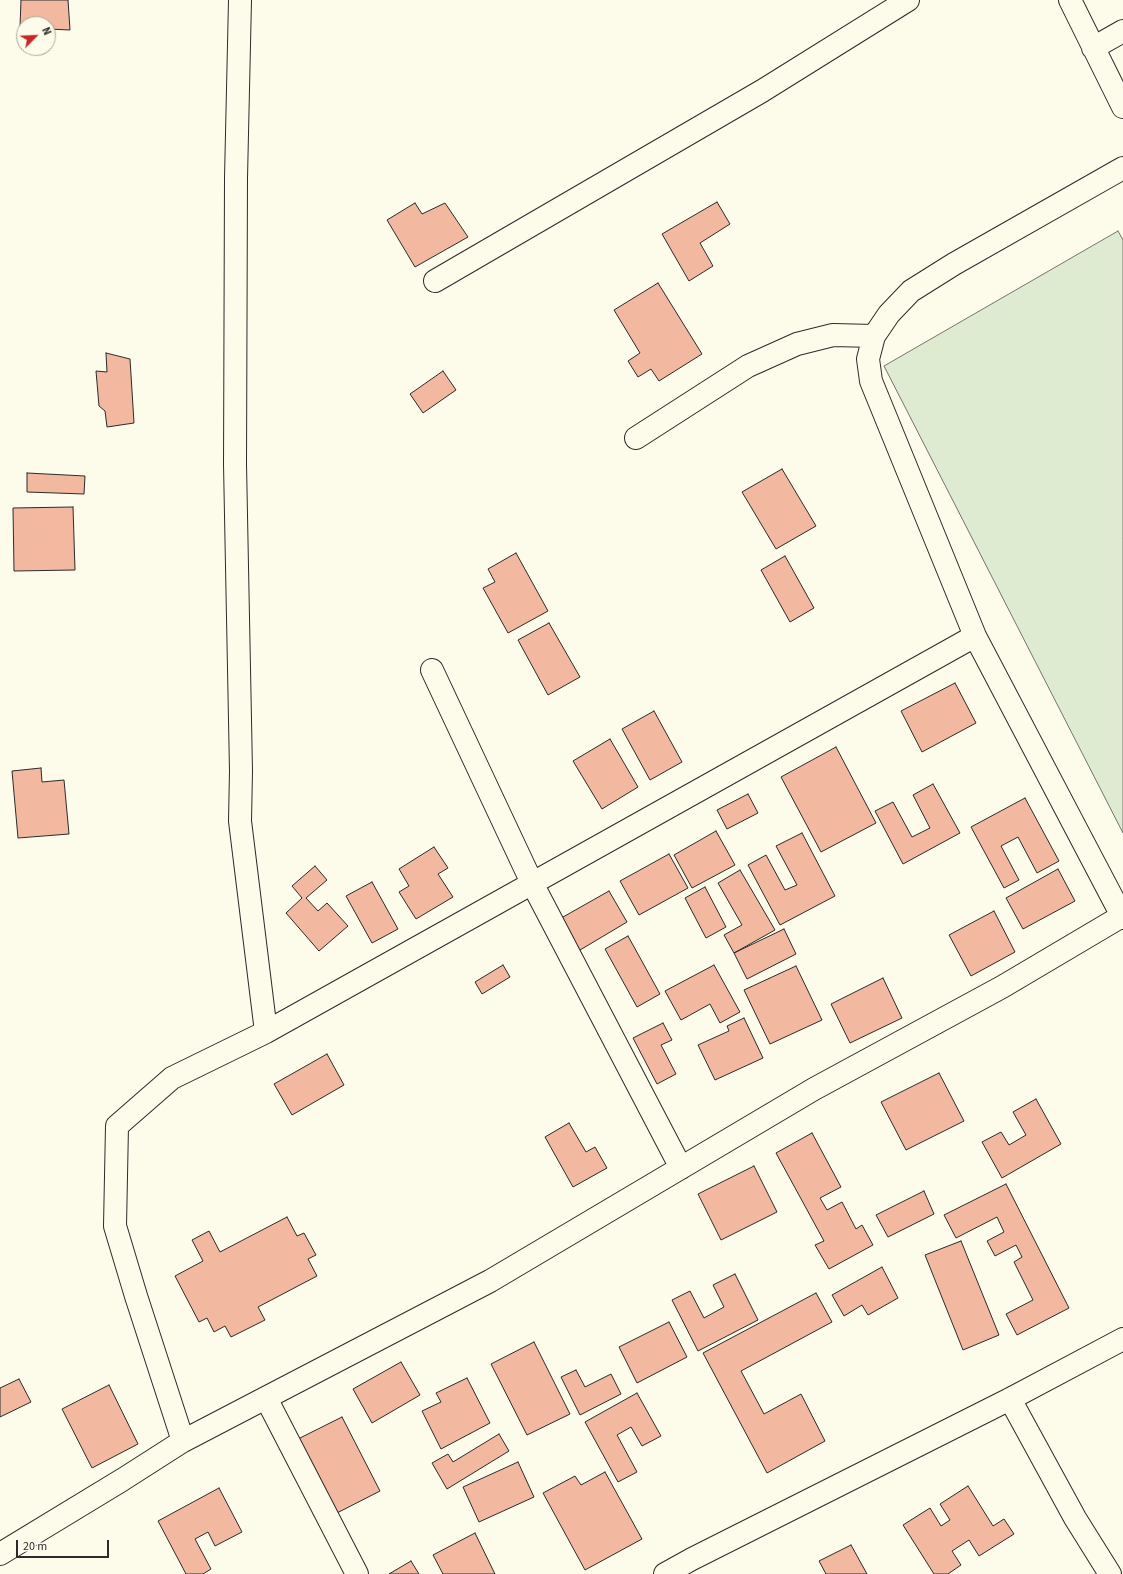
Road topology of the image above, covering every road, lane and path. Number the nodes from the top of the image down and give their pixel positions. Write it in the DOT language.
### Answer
graph roads {
  1 [pos="240,0"];
  2 [pos="908,0"];
  3 [pos="1070,0"];
  4 [pos="1123,31"];
  5 [pos="1093,48"];
  6 [pos="1123,106"];
  7 [pos="1123,168"];
  8 [pos="435,281"];
  9 [pos="874,336"];
  10 [pos="636,438"];
  11 [pos="975,636"];
  12 [pos="432,670"];
  13 [pos="532,884"];
  14 [pos="1123,917"];
  15 [pos="266,1032"];
  16 [pos="681,1168"];
  17 [pos="1123,1339"];
  18 [pos="266,1398"];
  19 [pos="1010,1398"];
  20 [pos="183,1441"];
  21 [pos="0,1554"];
  22 [pos="696,1567"];
  23 [pos="357,1574"];
  24 [pos="665,1574"];
  25 [pos="1110,1574"];
  1 -- 15 [label="street"];
  2 -- 8 [label="street"];
  3 -- 5 [label="street"];
  4 -- 5 [label="street"];
  5 -- 6 [label="street"];
  7 -- 9 [label="street"];
  9 -- 10 [label="street"];
  9 -- 11 [label="street"];
  11 -- 13 [label="street"];
  11 -- 14 [label="street"];
  12 -- 13 [label="street"];
  13 -- 15 [label="street"];
  13 -- 16 [label="street"];
  14 -- 16 [label="street"];
  15 -- 20 [label="street"];
  16 -- 18 [label="street"];
  17 -- 19 [label="street"];
  18 -- 20 [label="street"];
  18 -- 23 [label="street"];
  19 -- 22 [label="street"];
  19 -- 25 [label="street"];
  20 -- 21 [label="street"];
  22 -- 24 [label="street"];
}
